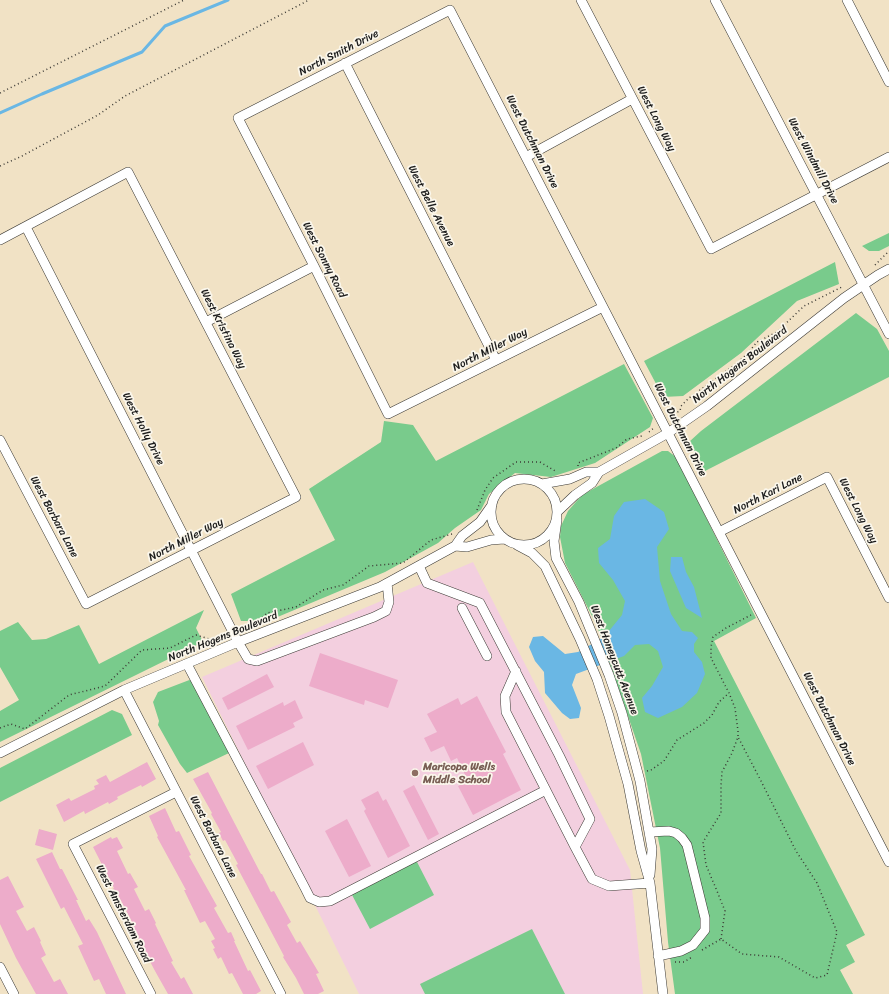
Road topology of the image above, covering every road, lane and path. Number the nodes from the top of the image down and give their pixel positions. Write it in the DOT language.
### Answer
graph roads {
  1 [pos="184,0"];
  2 [pos="308,0"];
  3 [pos="581,0"];
  4 [pos="715,0"];
  5 [pos="847,0"];
  6 [pos="450,10"];
  7 [pos="345,63"];
  8 [pos="889,82"];
  9 [pos="0,93"];
  10 [pos="632,99"];
  11 [pos="238,118"];
  12 [pos="526,156"];
  13 [pos="889,157"];
  14 [pos="0,166"];
  15 [pos="816,195"];
  16 [pos="26,227"];
  17 [pos="0,240"];
  18 [pos="889,251"];
  19 [pos="314,266"];
  20 [pos="875,266"];
  21 [pos="889,269"];
  22 [pos="863,284"];
  23 [pos="846,285"];
  24 [pos="603,306"];
  25 [pos="206,322"];
  26 [pos="889,334"];
  27 [pos="496,360"];
  28 [pos="388,414"];
  29 [pos="661,419"];
  30 [pos="649,432"];
  31 [pos="668,433"];
  32 [pos="644,436"];
  33 [pos="0,440"];
  34 [pos="558,472"];
  35 [pos="599,472"];
  36 [pos="577,476"];
  37 [pos="827,477"];
  38 [pos="542,484"];
  39 [pos="296,497"];
  40 [pos="492,505"];
  41 [pos="476,513"];
  42 [pos="557,516"];
  43 [pos="458,532"];
  44 [pos="719,532"];
  45 [pos="504,539"];
  46 [pos="516,545"];
  47 [pos="455,546"];
  48 [pos="191,550"];
  49 [pos="419,566"];
  50 [pos="387,583"];
  51 [pos="889,598"];
  52 [pos="86,604"];
  53 [pos="462,608"];
  54 [pos="759,610"];
  55 [pos="252,628"];
  56 [pos="233,633"];
  57 [pos="238,642"];
  58 [pos="487,656"];
  59 [pos="187,664"];
  60 [pos="516,671"];
  61 [pos="124,690"];
  62 [pos="729,693"];
  63 [pos="0,728"];
  64 [pos="738,738"];
  65 [pos="0,753"];
  66 [pos="638,773"];
  67 [pos="546,790"];
  68 [pos="176,792"];
  69 [pos="649,832"];
  70 [pos="575,847"];
  71 [pos="889,862"];
  72 [pos="650,883"];
  73 [pos="721,939"];
  74 [pos="701,951"];
  75 [pos="695,954"];
  76 [pos="659,960"];
  77 [pos="0,967"];
  78 [pos="14,994"];
  79 [pos="151,994"];
  80 [pos="281,994"];
  81 [pos="663,994"];
  1 -- 9 [label="path"];
  2 -- 14 [label="path"];
  3 -- 10 [label="street, West Long Way"];
  4 -- 15 [label="street, West Windmill Drive"];
  5 -- 8 [label="street"];
  6 -- 7 [label="street, North Smith Drive"];
  6 -- 12 [label="street, West Dutchman Drive"];
  7 -- 11 [label="street, North Smith Drive"];
  7 -- 27 [label="street, West Belle Avenue"];
  10 -- 12 [label="street"];
  10 -- 15 [label="street, West Long Way"];
  11 -- 19 [label="street, West Sonny Road"];
  12 -- 24 [label="street, West Dutchman Drive"];
  13 -- 15 [label="street"];
  15 -- 22 [label="street, West Windmill Drive"];
  16 -- 17 [label="street"];
  16 -- 25 [label="street, West Kristina Way"];
  16 -- 48 [label="street, West Holly Drive"];
  18 -- 20 [label="path"];
  19 -- 25 [label="street"];
  19 -- 28 [label="street, West Sonny Road"];
  21 -- 22 [label="street, North Hogens Boulevard"];
  22 -- 26 [label="street, West Windmill Drive"];
  22 -- 31 [label="street, North Hogens Boulevard"];
  23 -- 29 [label="path"];
  24 -- 27 [label="street, North Miller Way"];
  24 -- 29 [label="street, West Dutchman Drive"];
  25 -- 39 [label="street, West Kristina Way"];
  27 -- 28 [label="street, North Miller Way"];
  29 -- 30 [label="path"];
  29 -- 31 [label="street, West Dutchman Drive"];
  31 -- 35 [label="street, North Hogens Boulevard"];
  31 -- 44 [label="street, West Dutchman Drive"];
  32 -- 36 [label="path"];
  33 -- 52 [label="street, West Barbara Lane"];
  34 -- 41 [label="path"];
  35 -- 36 [label="street, North Hogens Boulevard"];
  35 -- 42 [label="street, North Hogens Boulevard"];
  36 -- 38 [label="street, North Hogens Boulevard"];
  37 -- 44 [label="street, North Kari Lane"];
  37 -- 51 [label="street, West Long Way"];
  38 -- 40 [label="street"];
  38 -- 42 [label="street"];
  39 -- 48 [label="street, North Miller Way"];
  40 -- 45 [label="street"];
  40 -- 47 [label="street, North Hogens Boulevard"];
  42 -- 46 [label="street"];
  42 -- 66 [label="street, West Honeycutt Avenue"];
  43 -- 55 [label="path"];
  44 -- 54 [label="street, West Dutchman Drive"];
  45 -- 46 [label="street"];
  45 -- 47 [label="street, North Hogens Boulevard"];
  46 -- 72 [label="street, West Honeycutt Avenue"];
  47 -- 49 [label="street, North Hogens Boulevard"];
  48 -- 52 [label="street, North Miller Way"];
  48 -- 56 [label="street, West Holly Drive"];
  49 -- 50 [label="street, North Hogens Boulevard"];
  49 -- 60 [label="street"];
  50 -- 57 [label="street, North Hogens Boulevard"];
  50 -- 57 [label="street, West Holly Drive"];
  53 -- 58 [label="street"];
  54 -- 62 [label="path"];
  54 -- 71 [label="street, West Dutchman Drive"];
  56 -- 57 [label="street, West Holly Drive"];
  56 -- 63 [label="path"];
  57 -- 59 [label="street, North Hogens Boulevard"];
  59 -- 61 [label="street, North Hogens Boulevard"];
  59 -- 67 [label="street"];
  60 -- 67 [label="street"];
  60 -- 70 [label="street"];
  61 -- 65 [label="street, North Hogens Boulevard"];
  61 -- 68 [label="street, West Barbara Lane"];
  62 -- 64 [label="path"];
  62 -- 66 [label="path"];
  64 -- 73 [label="path"];
  64 -- 73 [label="path"];
  66 -- 69 [label="street, West Honeycutt Avenue"];
  67 -- 70 [label="street"];
  68 -- 79 [label="street, West Amsterdam Road"];
  68 -- 80 [label="street, West Barbara Lane"];
  69 -- 72 [label="street, West Honeycutt Avenue"];
  69 -- 76 [label="street"];
  70 -- 72 [label="street"];
  72 -- 76 [label="street, West Honeycutt Avenue"];
  73 -- 74 [label="path"];
  75 -- 76 [label="path"];
  76 -- 81 [label="street, West Honeycutt Avenue"];
  77 -- 78 [label="street"];
}
